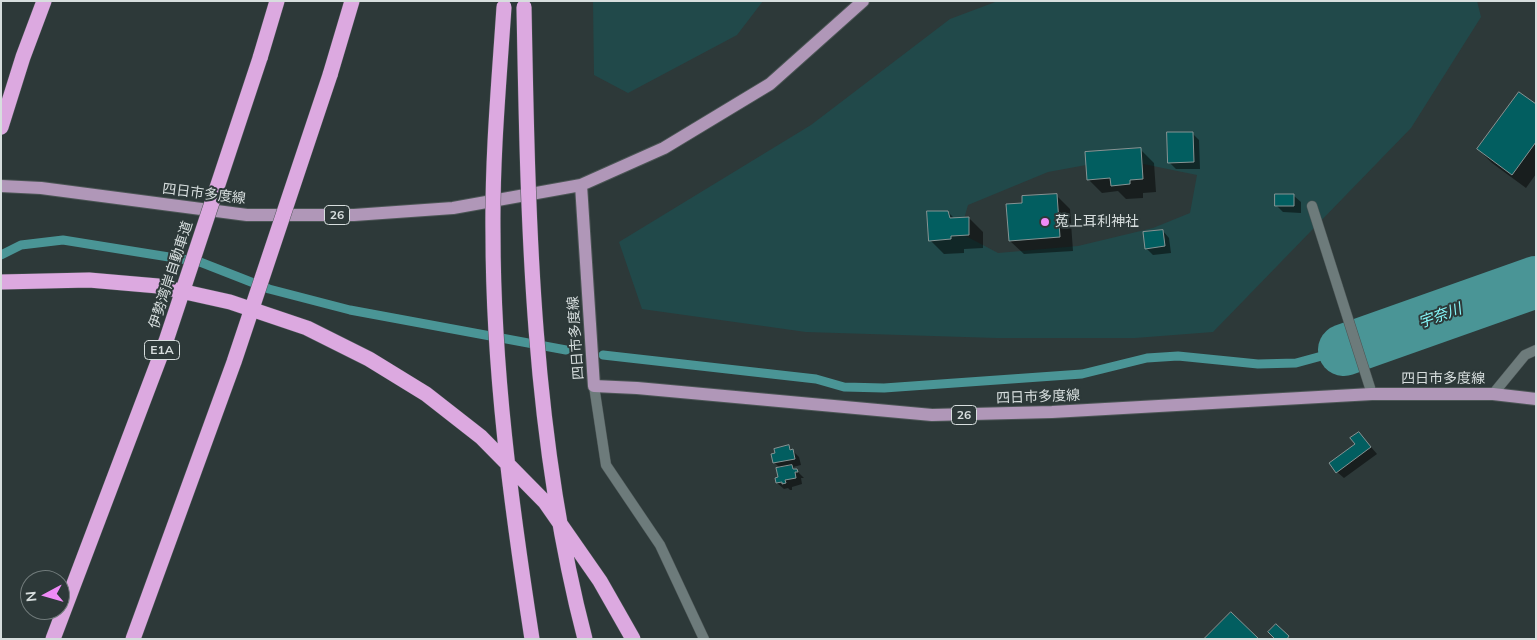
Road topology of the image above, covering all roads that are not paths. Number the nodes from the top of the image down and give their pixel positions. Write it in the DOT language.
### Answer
graph roads {
  1 [pos="44,1"];
  2 [pos="277,1"];
  3 [pos="352,1"];
  4 [pos="863,1"];
  5 [pos="505,4"];
  6 [pos="524,4"];
  7 [pos="1,127"];
  8 [pos="581,185"];
  9 [pos="1,186"];
  10 [pos="1312,206"];
  11 [pos="1,282"];
  12 [pos="1536,350"];
  13 [pos="594,386"];
  14 [pos="1372,394"];
  15 [pos="1493,394"];
  16 [pos="1536,399"];
  17 [pos="53,639"];
  18 [pos="133,639"];
  19 [pos="532,639"];
  20 [pos="585,639"];
  21 [pos="633,639"];
  22 [pos="704,639"];
  1 -- 7 [label="highway"];
  2 -- 17 [label="highway, 伊勢湾岸自動車道 / E1A, bridge"];
  3 -- 18 [label="highway, bridge"];
  4 -- 8 [label="main road, 四日市多度線 / 26"];
  5 -- 19 [label="highway, bridge"];
  6 -- 20 [label="highway, bridge"];
  8 -- 9 [label="main road, 四日市多度線 / 26"];
  8 -- 13 [label="main road, 四日市多度線"];
  10 -- 14 [label="street"];
  11 -- 21 [label="highway, bridge"];
  12 -- 15 [label="street"];
  13 -- 14 [label="main road, 四日市多度線 / 26"];
  13 -- 22 [label="street"];
  14 -- 15 [label="main road, 四日市多度線 / 26"];
  15 -- 16 [label="main road, 四日市多度線 / 26"];
}
